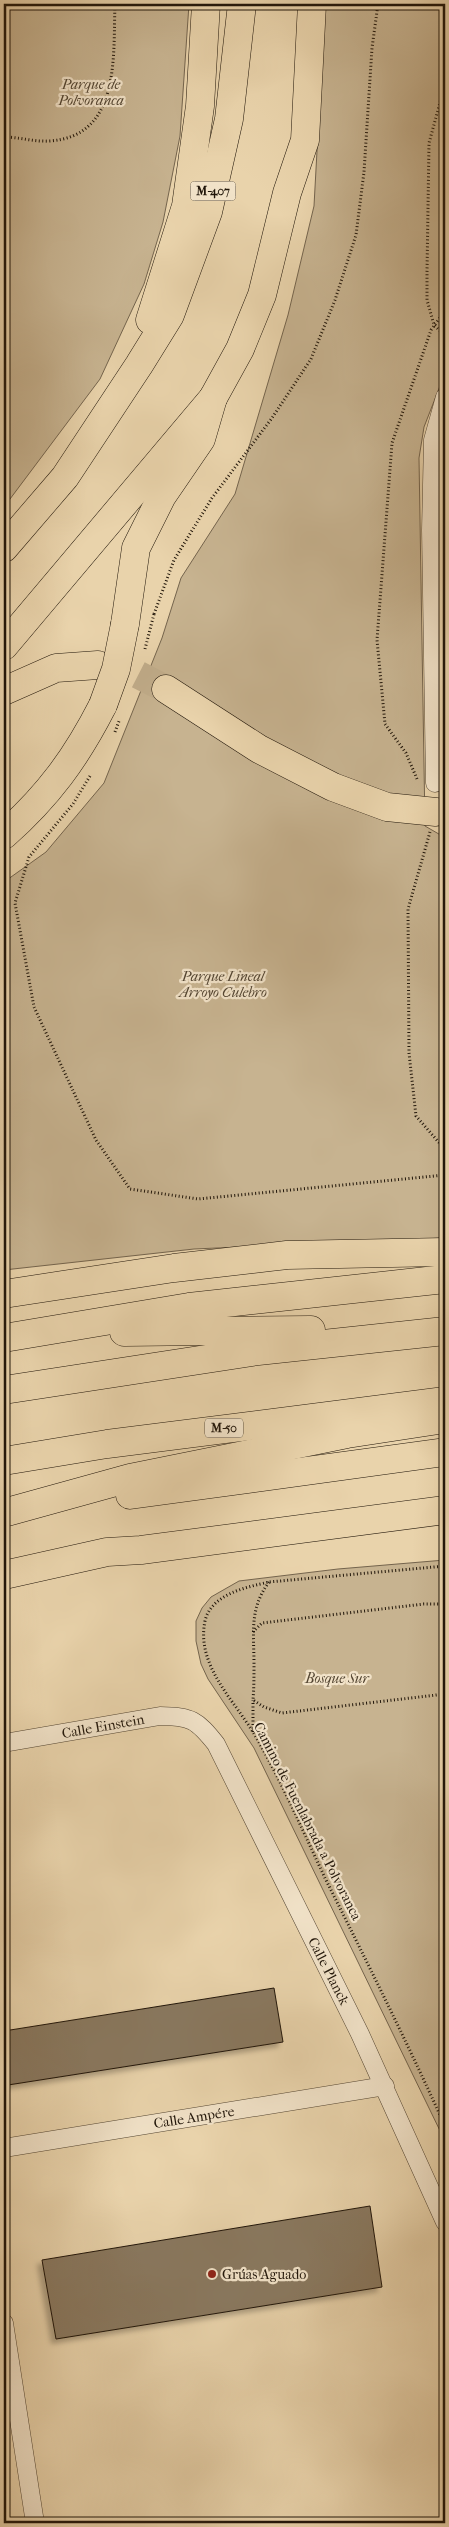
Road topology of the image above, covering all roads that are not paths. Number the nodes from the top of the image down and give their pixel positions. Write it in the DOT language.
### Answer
graph roads {
  1 [pos="206,4"];
  2 [pos="242,4"];
  3 [pos="298,4"];
  4 [pos="312,4"];
  5 [pos="287,193"];
  6 [pos="140,365"];
  7 [pos="445,397"];
  8 [pos="213,398"];
  9 [pos="438,530"];
  10 [pos="4,548"];
  11 [pos="4,646"];
  12 [pos="98,665"];
  13 [pos="166,689"];
  14 [pos="4,692"];
  15 [pos="440,699"];
  16 [pos="435,783"];
  17 [pos="436,812"];
  18 [pos="4,835"];
  19 [pos="445,1252"];
  20 [pos="445,1279"];
  21 [pos="4,1294"];
  22 [pos="445,1331"];
  23 [pos="374,1337"];
  24 [pos="4,1338"];
  25 [pos="4,1343"];
  26 [pos="4,1390"];
  27 [pos="445,1401"];
  28 [pos="445,1419"];
  29 [pos="445,1452"];
  30 [pos="4,1461"];
  31 [pos="445,1510"];
  32 [pos="5,1513"];
  33 [pos="107,1552"];
  34 [pos="4,1563"];
  35 [pos="4,1575"];
  36 [pos="201,1725"];
  37 [pos="4,1743"];
  38 [pos="384,2086"];
  39 [pos="4,2148"];
  40 [pos="445,2222"];
  41 [pos="4,2323"];
  42 [pos="35,2523"];
  1 -- 6 [label="highway, M-407"];
  2 -- 6 [label="highway, M-407"];
  3 -- 5 [label="highway"];
  4 -- 5 [label="highway"];
  5 -- 8 [label="highway"];
  6 -- 10 [label="highway, M-407"];
  7 -- 9 [label="street"];
  8 -- 11 [label="highway"];
  8 -- 18 [label="highway, bridge"];
  9 -- 15 [label="street"];
  12 -- 14 [label="highway"];
  13 -- 17 [label="highway"];
  15 -- 16 [label="street"];
  19 -- 21 [label="highway"];
  20 -- 24 [label="highway"];
  22 -- 23 [label="highway"];
  23 -- 25 [label="highway"];
  23 -- 26 [label="highway"];
  27 -- 30 [label="highway, M-50"];
  28 -- 32 [label="highway"];
  29 -- 32 [label="highway"];
  31 -- 33 [label="highway"];
  33 -- 34 [label="highway"];
  33 -- 35 [label="highway"];
  36 -- 37 [label="street, Calle Einstein"];
  36 -- 38 [label="street, Calle Planck"];
  38 -- 39 [label="street, Calle Ampére"];
  38 -- 40 [label="street, Calle Planck"];
  41 -- 42 [label="street"];
}
